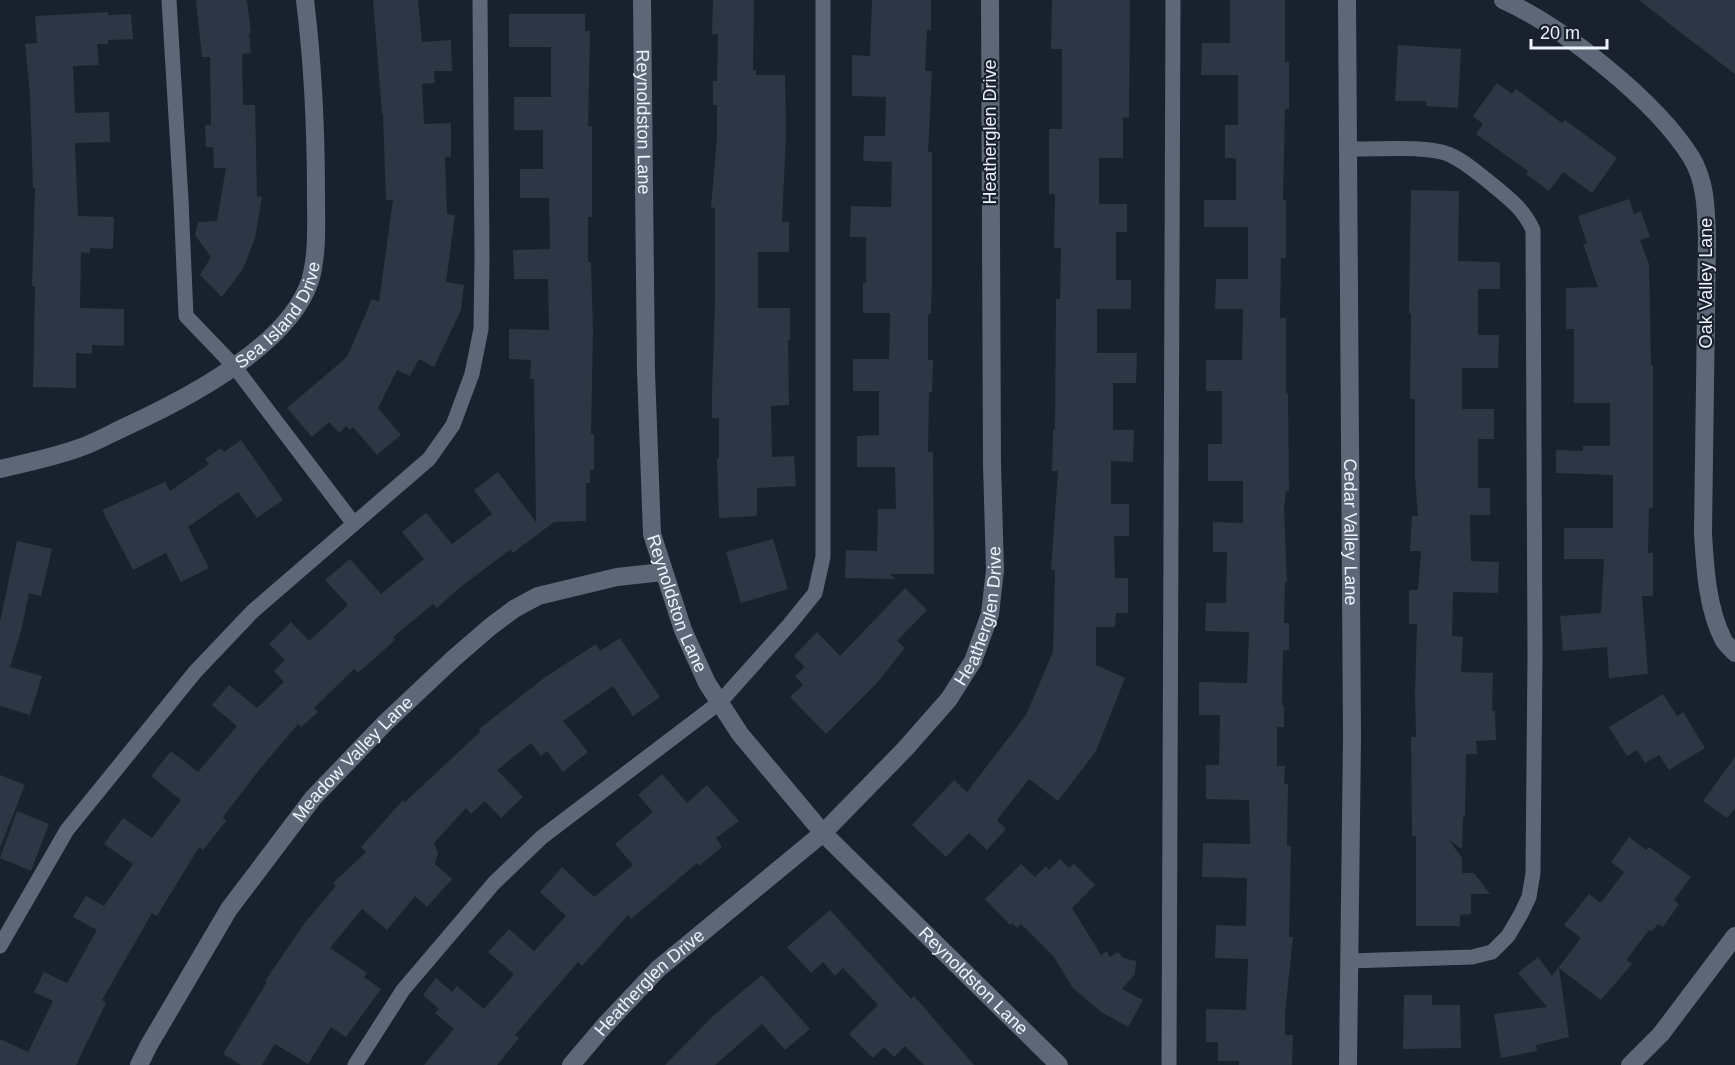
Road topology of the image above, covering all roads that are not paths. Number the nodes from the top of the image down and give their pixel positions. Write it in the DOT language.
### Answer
graph roads {
  1 [pos="170,0"];
  2 [pos="305,0"];
  3 [pos="480,0"];
  4 [pos="642,0"];
  5 [pos="823,0"];
  6 [pos="990,0"];
  7 [pos="1173,0"];
  8 [pos="1347,0"];
  9 [pos="1503,0"];
  10 [pos="1348,149"];
  11 [pos="234,366"];
  12 [pos="0,469"];
  13 [pos="354,524"];
  14 [pos="663,572"];
  15 [pos="1735,653"];
  16 [pos="720,702"];
  17 [pos="823,833"];
  18 [pos="1735,936"];
  19 [pos="0,946"];
  20 [pos="1349,961"];
  21 [pos="139,1065"];
  22 [pos="355,1065"];
  23 [pos="571,1065"];
  24 [pos="1059,1065"];
  25 [pos="1169,1065"];
  26 [pos="1348,1065"];
  27 [pos="1630,1065"];
  1 -- 11 [label="lane"];
  2 -- 11 [label="street, Sea Island Drive"];
  3 -- 13 [label="lane"];
  4 -- 14 [label="street, Reynoldston Lane"];
  5 -- 16 [label="lane"];
  6 -- 17 [label="street, Heatherglen Drive"];
  7 -- 25 [label="lane"];
  8 -- 10 [label="street, Cedar Valley Lane"];
  9 -- 15 [label="street, Oak Valley Lane"];
  10 -- 20 [label="street, Cedar Valley Lane"];
  10 -- 20 [label="lane"];
  11 -- 12 [label="street, Sea Island Drive"];
  11 -- 13 [label="lane"];
  13 -- 19 [label="lane"];
  14 -- 16 [label="street, Reynoldston Lane"];
  14 -- 21 [label="street, Meadow Valley Lane"];
  16 -- 17 [label="street, Reynoldston Lane"];
  16 -- 22 [label="lane"];
  17 -- 23 [label="street, Heatherglen Drive"];
  17 -- 24 [label="street, Reynoldston Lane"];
  18 -- 27 [label="street"];
  20 -- 26 [label="street, Cedar Valley Lane"];
}
